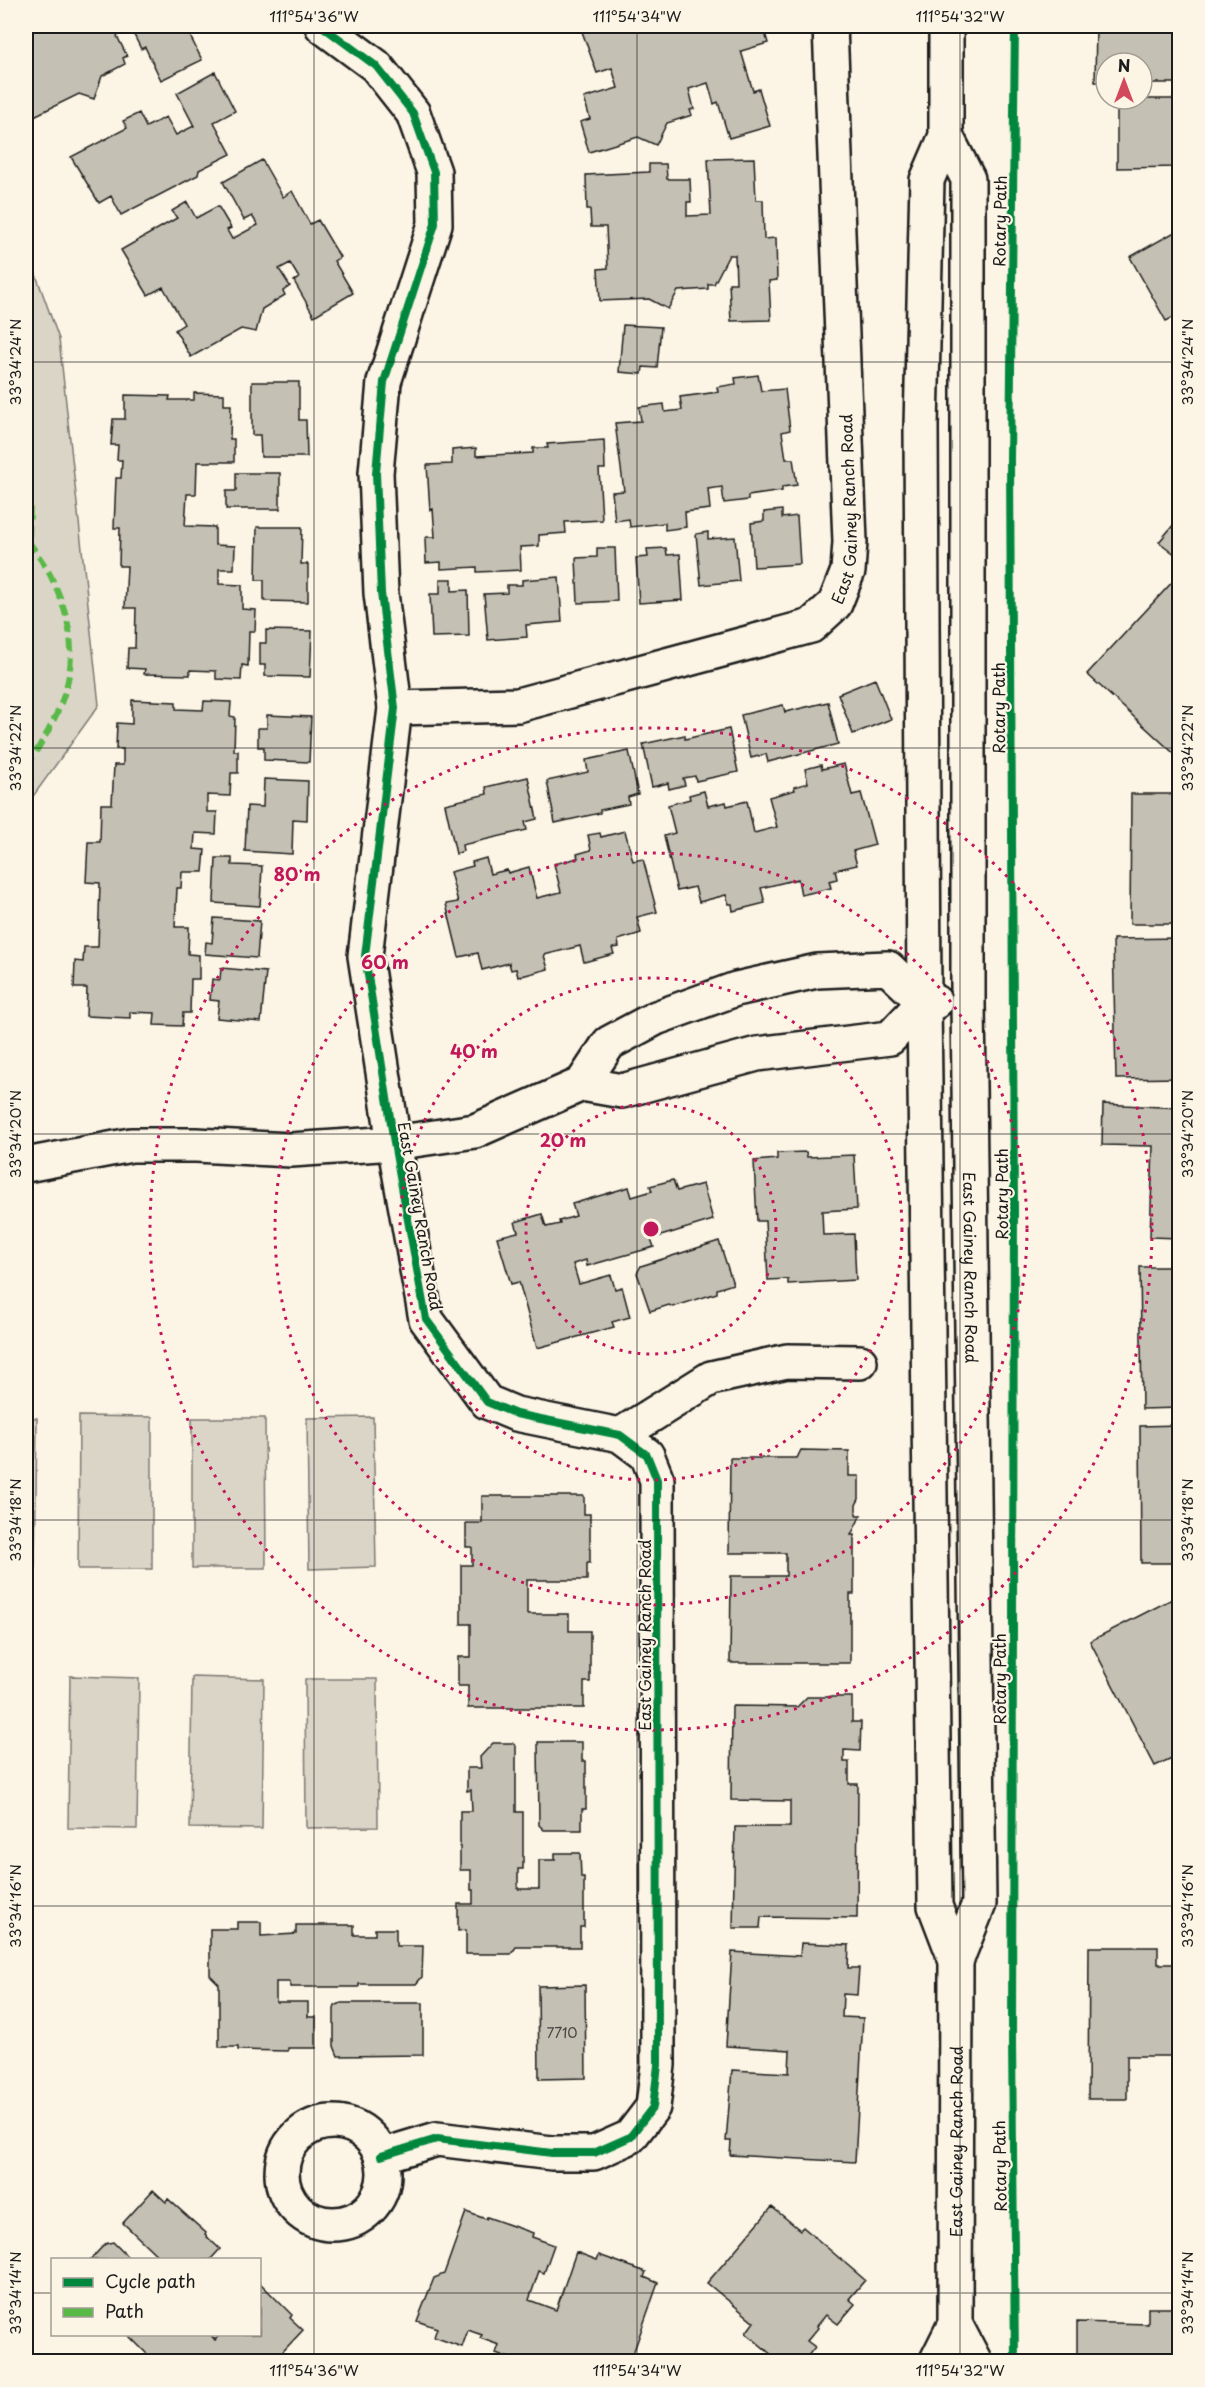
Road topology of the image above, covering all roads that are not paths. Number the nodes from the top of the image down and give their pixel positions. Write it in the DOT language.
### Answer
graph roads {
  1 [pos="322,26"];
  2 [pos="830,26"];
  3 [pos="946,26"];
  4 [pos="946,136"];
  5 [pos="395,708"];
  6 [pos="924,1002"];
  7 [pos="968,1002"];
  8 [pos="582,1084"];
  9 [pos="394,1143"];
  10 [pos="26,1165"];
  11 [pos="860,1362"];
  12 [pos="620,1435"];
  13 [pos="956,1961"];
  14 [pos="381,2156"];
  15 [pos="955,2324"];
  16 [pos="936,2361"];
  17 [pos="975,2361"];
  1 -- 5 [label="street, East Gainey Ranch Road"];
  2 -- 5 [label="street, East Gainey Ranch Road"];
  3 -- 4 [label="street, East Gainey Ranch Road"];
  4 -- 6 [label="street, East Gainey Ranch Road"];
  4 -- 7 [label="street, East Gainey Ranch Road"];
  5 -- 9 [label="street, East Gainey Ranch Road"];
  6 -- 7 [label="street"];
  6 -- 8 [label="street"];
  6 -- 8 [label="street"];
  6 -- 13 [label="street, East Gainey Ranch Road"];
  7 -- 13 [label="street, East Gainey Ranch Road"];
  8 -- 9 [label="street, East Gainey Ranch Road"];
  9 -- 10 [label="street, East Gainey Ranch Road"];
  9 -- 12 [label="street, East Gainey Ranch Road"];
  11 -- 12 [label="street"];
  12 -- 14 [label="street, East Gainey Ranch Road"];
  13 -- 15 [label="street, East Gainey Ranch Road"];
  15 -- 16 [label="street, East Gainey Ranch Road"];
  15 -- 17 [label="street, East Gainey Ranch Road"];
}
